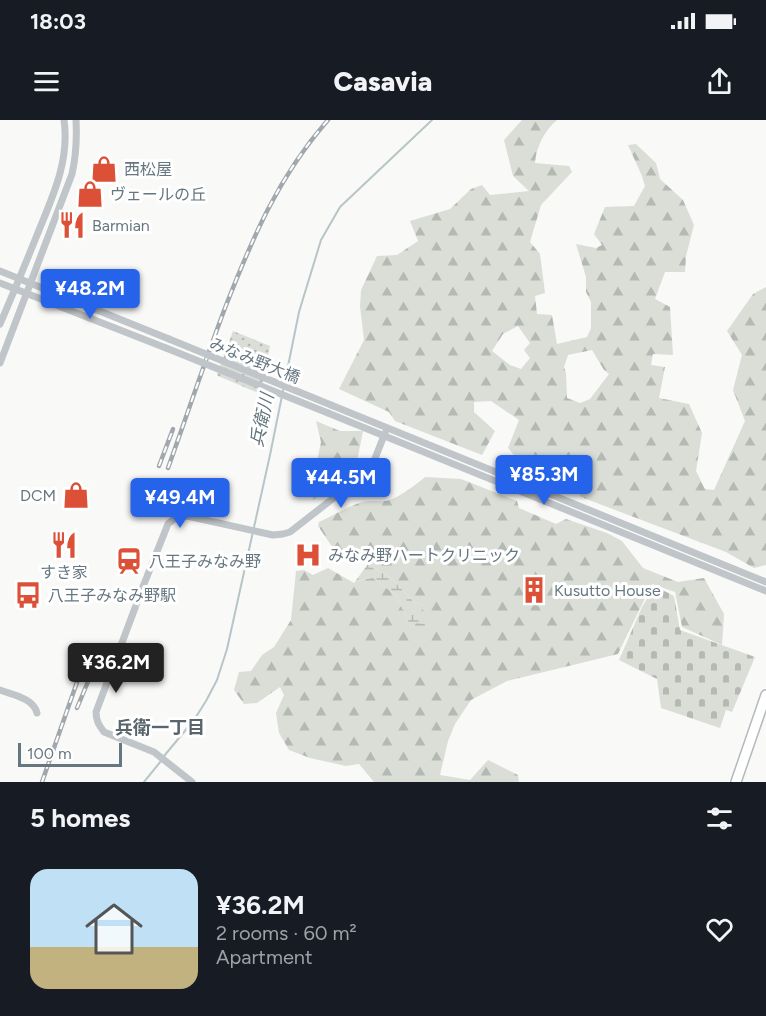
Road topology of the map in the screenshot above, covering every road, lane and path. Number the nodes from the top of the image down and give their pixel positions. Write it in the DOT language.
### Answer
graph roads {
  1 [pos="64,120"];
  2 [pos="76,120"];
  3 [pos="0,271"];
  4 [pos="19,278"];
  5 [pos="0,283"];
  6 [pos="30,283"];
  7 [pos="15,289"];
  8 [pos="27,294"];
  9 [pos="0,324"];
  10 [pos="0,363"];
  11 [pos="329,409"];
  12 [pos="386,432"];
  13 [pos="766,582"];
  14 [pos="142,589"];
  15 [pos="766,591"];
  16 [pos="135,608"];
  17 [pos="0,690"];
  18 [pos="766,695"];
  19 [pos="38,713"];
  20 [pos="192,782"];
  21 [pos="736,782"];
  1 -- 4 [label="street"];
  2 -- 6 [label="street"];
  3 -- 4 [label="street, みなみ野大橋"];
  4 -- 6 [label="street, みなみ野大橋"];
  4 -- 7 [label="street"];
  5 -- 7 [label="street, みなみ野大橋"];
  6 -- 8 [label="street"];
  6 -- 11 [label="street, みなみ野大橋, bridge"];
  7 -- 8 [label="street, みなみ野大橋"];
  7 -- 9 [label="street"];
  8 -- 10 [label="street"];
  8 -- 11 [label="street, みなみ野大橋, bridge"];
  11 -- 12 [label="street"];
  12 -- 13 [label="street"];
  12 -- 14 [label="street"];
  12 -- 15 [label="street"];
  16 -- 20 [label="street"];
  17 -- 19 [label="street"];
  18 -- 21 [label="highway"];
}
